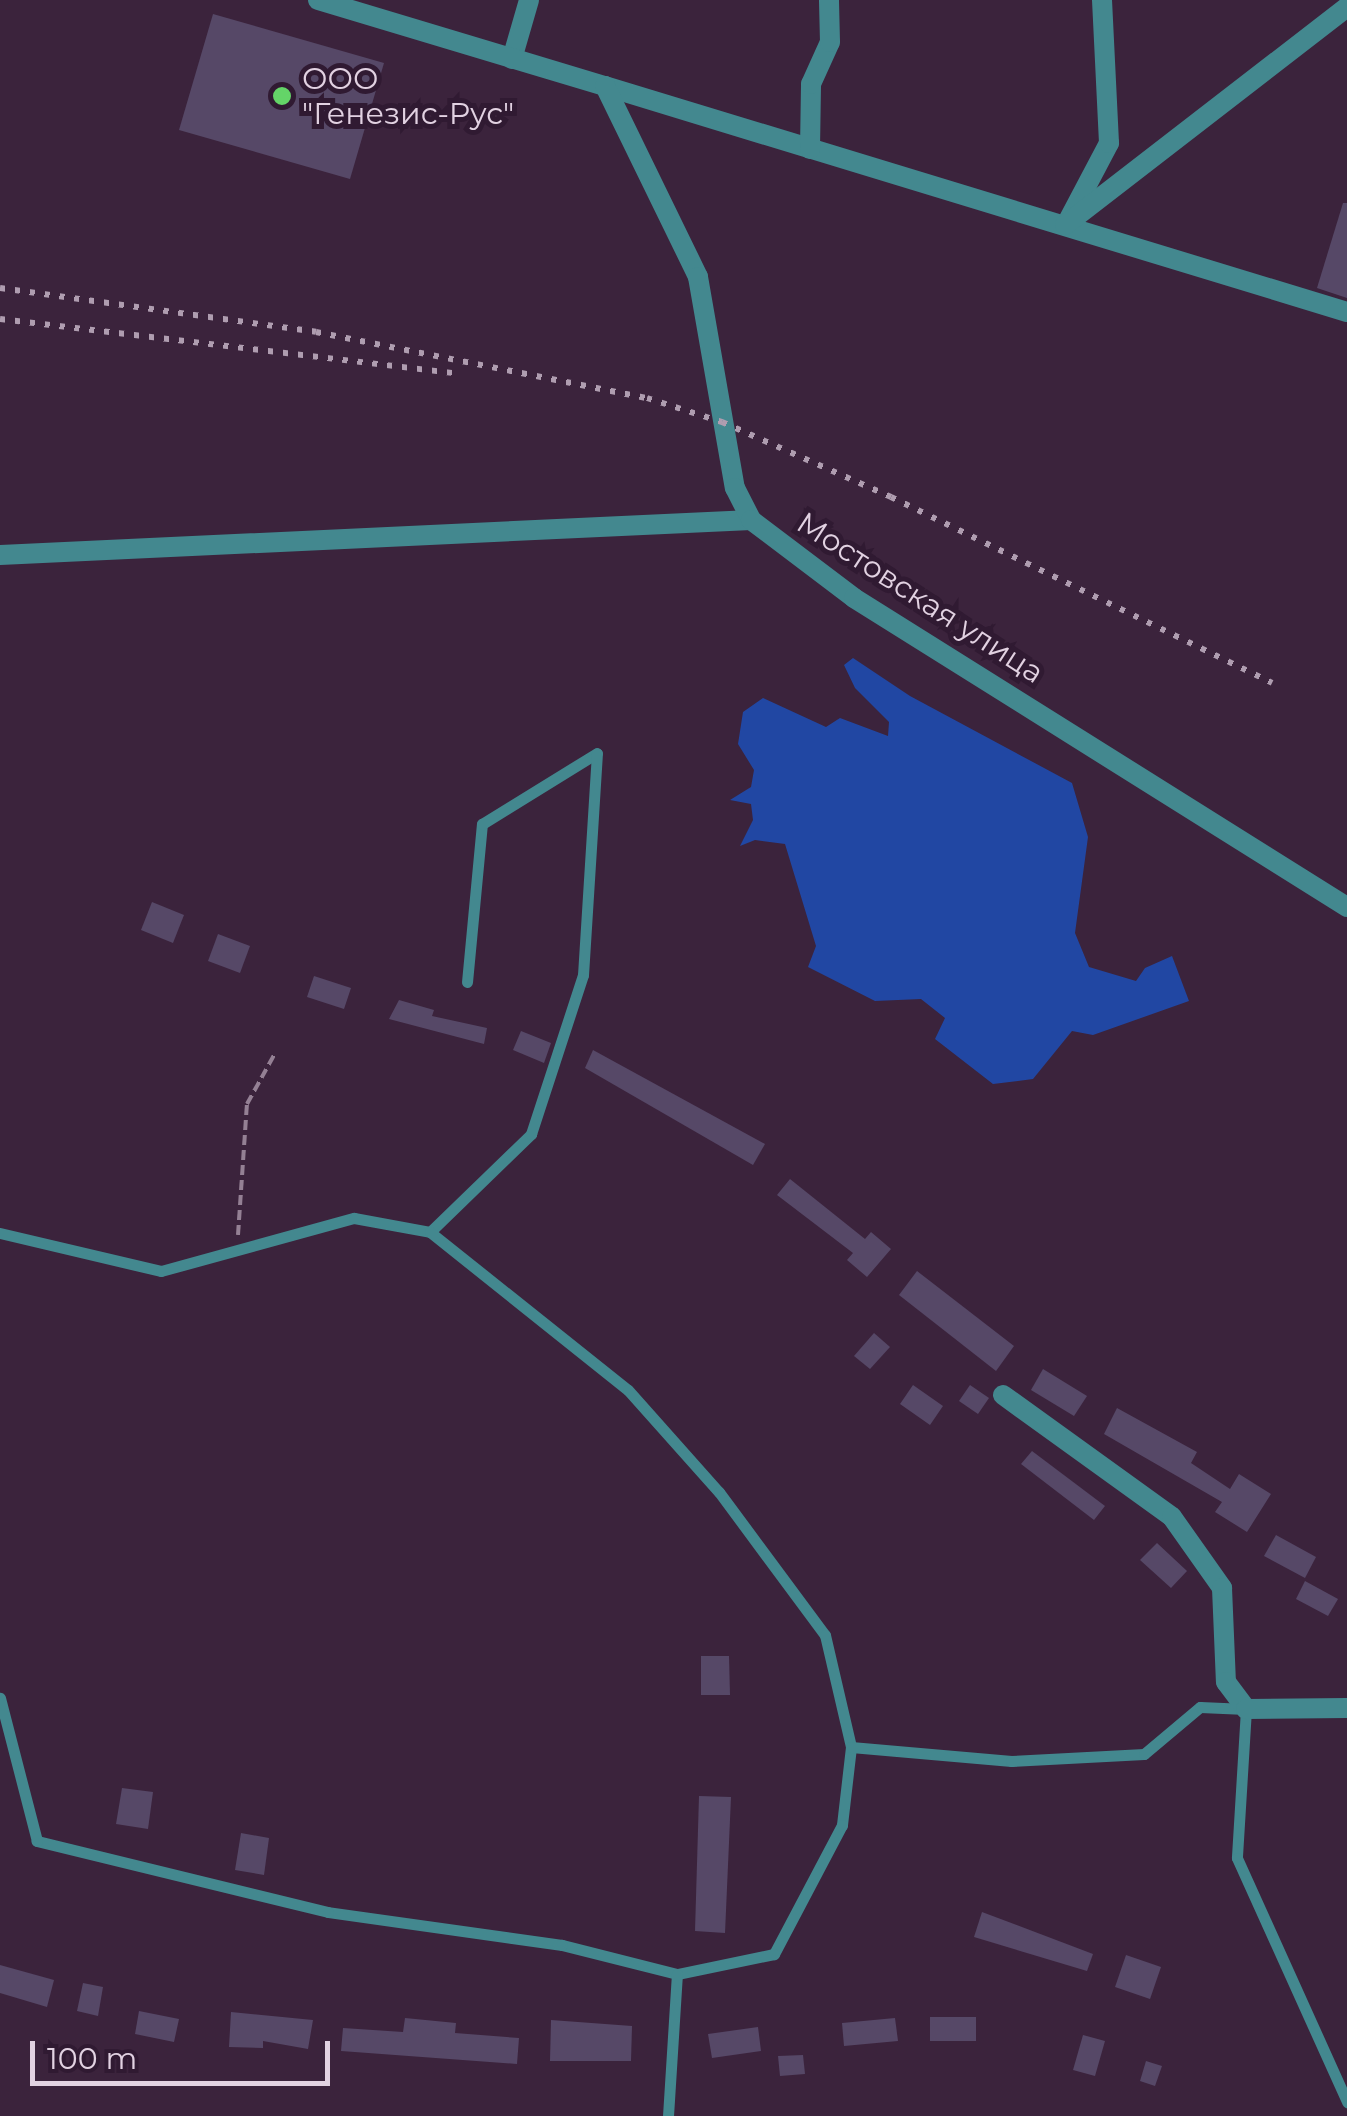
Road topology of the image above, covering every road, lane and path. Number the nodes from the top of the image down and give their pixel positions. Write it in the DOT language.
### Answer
graph roads {
  1 [pos="318,0"];
  2 [pos="530,0"];
  3 [pos="829,0"];
  4 [pos="1102,0"];
  5 [pos="1347,7"];
  6 [pos="376,9"];
  7 [pos="512,59"];
  8 [pos="605,86"];
  9 [pos="810,149"];
  10 [pos="1065,225"];
  11 [pos="1347,312"];
  12 [pos="751,520"];
  13 [pos="0,555"];
  14 [pos="1347,906"];
  15 [pos="468,982"];
  16 [pos="274,1055"];
  17 [pos="430,1232"];
  18 [pos="0,1233"];
  19 [pos="239,1250"];
  20 [pos="1004,1395"];
  21 [pos="0,1698"];
  22 [pos="1246,1708"];
  23 [pos="1347,1708"];
  24 [pos="851,1747"];
  25 [pos="677,1974"];
  26 [pos="1347,2102"];
  27 [pos="668,2116"];
  1 -- 6 [label="street"];
  2 -- 7 [label="street"];
  3 -- 9 [label="street"];
  4 -- 10 [label="street"];
  5 -- 10 [label="street"];
  6 -- 7 [label="street"];
  7 -- 8 [label="street"];
  8 -- 9 [label="street"];
  8 -- 12 [label="street, Мостовская улица"];
  9 -- 10 [label="street"];
  10 -- 11 [label="street"];
  12 -- 13 [label="street"];
  12 -- 14 [label="street, Мостовская улица"];
  15 -- 17 [label="lane"];
  16 -- 19 [label="path"];
  17 -- 19 [label="lane"];
  17 -- 24 [label="lane"];
  18 -- 19 [label="lane"];
  20 -- 22 [label="street"];
  21 -- 25 [label="lane"];
  22 -- 23 [label="street"];
  22 -- 24 [label="lane"];
  22 -- 26 [label="lane"];
  24 -- 25 [label="lane"];
  25 -- 27 [label="lane"];
}
